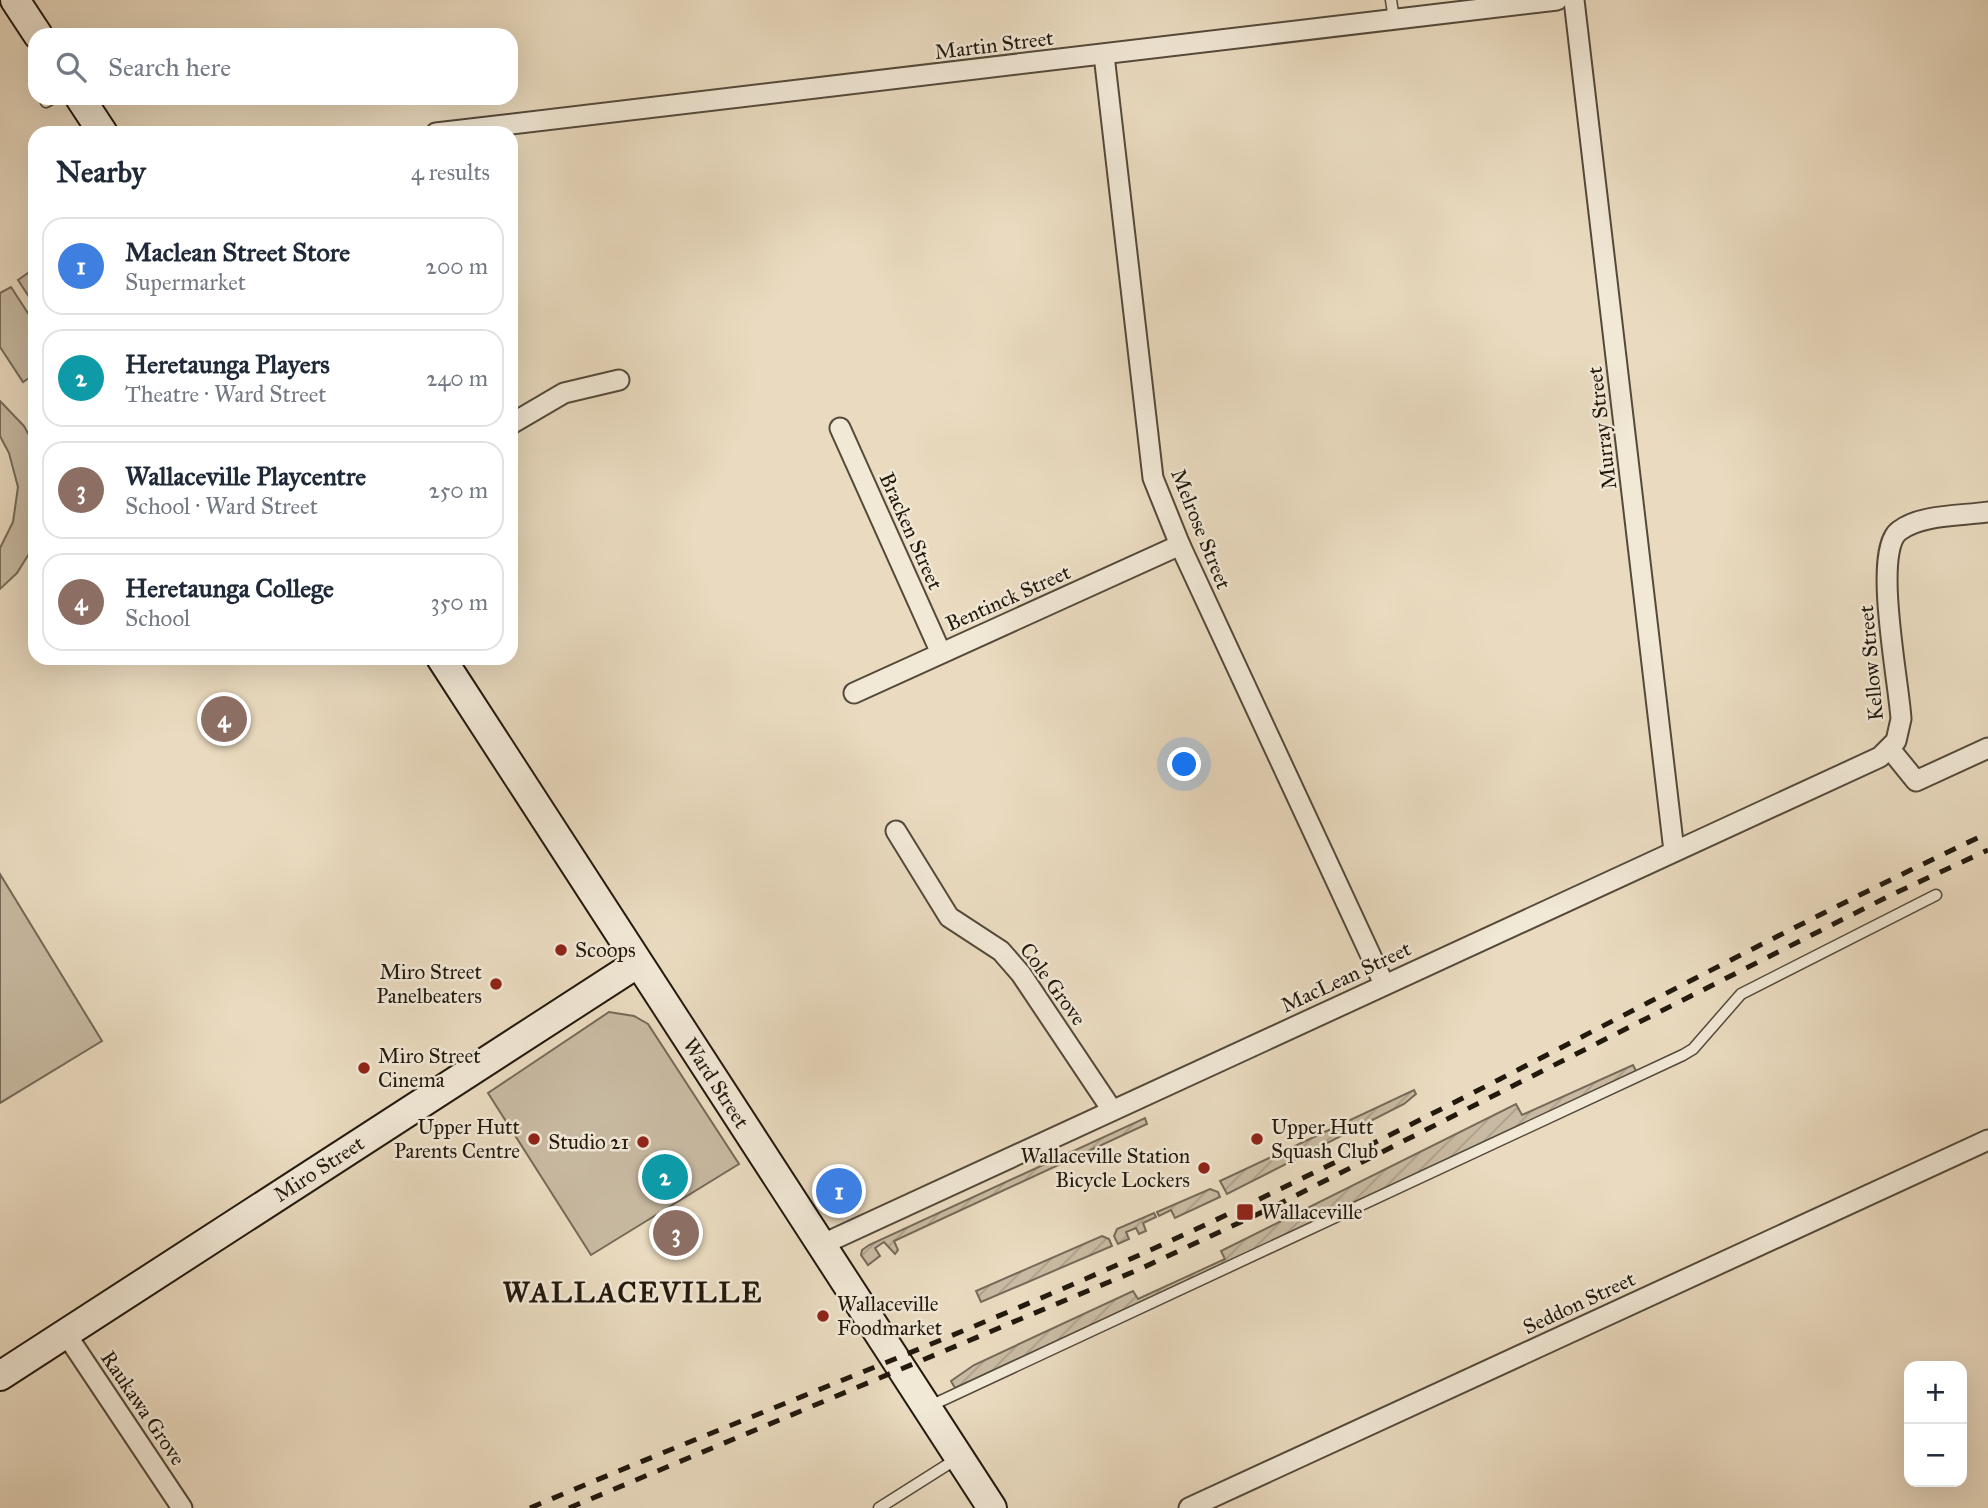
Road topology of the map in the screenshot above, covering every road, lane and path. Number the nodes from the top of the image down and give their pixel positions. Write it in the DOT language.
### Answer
graph roads {
  1 [pos="1557,0"];
  2 [pos="1574,0"];
  3 [pos="19,1"];
  4 [pos="1392,10"];
  5 [pos="34,28"];
  6 [pos="1104,55"];
  7 [pos="85,105"];
  8 [pos="98,126"];
  9 [pos="496,126"];
  10 [pos="620,380"];
  11 [pos="518,420"];
  12 [pos="839,428"];
  13 [pos="1988,512"];
  14 [pos="1180,545"];
  15 [pos="941,653"];
  16 [pos="446,665"];
  17 [pos="854,693"];
  18 [pos="1988,748"];
  19 [pos="1890,749"];
  20 [pos="896,831"];
  21 [pos="1674,851"];
  22 [pos="1936,895"];
  23 [pos="638,963"];
  24 [pos="1384,984"];
  25 [pos="1112,1110"];
  26 [pos="1988,1140"];
  27 [pos="821,1245"];
  28 [pos="66,1334"];
  29 [pos="0,1376"];
  30 [pos="926,1407"];
  31 [pos="959,1458"];
  32 [pos="182,1508"];
  33 [pos="879,1508"];
  34 [pos="992,1508"];
  35 [pos="1188,1508"];
  1 -- 4 [label="street, Martin Street"];
  2 -- 21 [label="street, Murray Street"];
  3 -- 5 [label="street"];
  4 -- 6 [label="street, Martin Street"];
  6 -- 9 [label="street, Martin Street"];
  6 -- 14 [label="street, Melrose Street"];
  7 -- 8 [label="street"];
  10 -- 11 [label="street"];
  12 -- 15 [label="street, Bracken Street"];
  13 -- 19 [label="street, Kellow Street"];
  14 -- 15 [label="street, Bentinck Street"];
  14 -- 24 [label="street, Melrose Street"];
  15 -- 17 [label="street, Bentinck Street"];
  16 -- 23 [label="street, Ward Street"];
  18 -- 19 [label="street, Kellow Street"];
  19 -- 21 [label="street, MacLean Street"];
  20 -- 25 [label="street, Cole Grove"];
  21 -- 24 [label="street, MacLean Street"];
  22 -- 30 [label="lane"];
  23 -- 27 [label="street, Ward Street"];
  23 -- 28 [label="street, Miro Street"];
  24 -- 25 [label="street, MacLean Street"];
  25 -- 27 [label="street, MacLean Street"];
  26 -- 35 [label="street, Seddon Street"];
  27 -- 30 [label="street, Ward Street"];
  28 -- 29 [label="street, Miro Street"];
  28 -- 32 [label="street, Raukawa Grove"];
  30 -- 31 [label="street, Ward Street"];
  31 -- 33 [label="lane"];
  31 -- 34 [label="street, Ward Street"];
}
